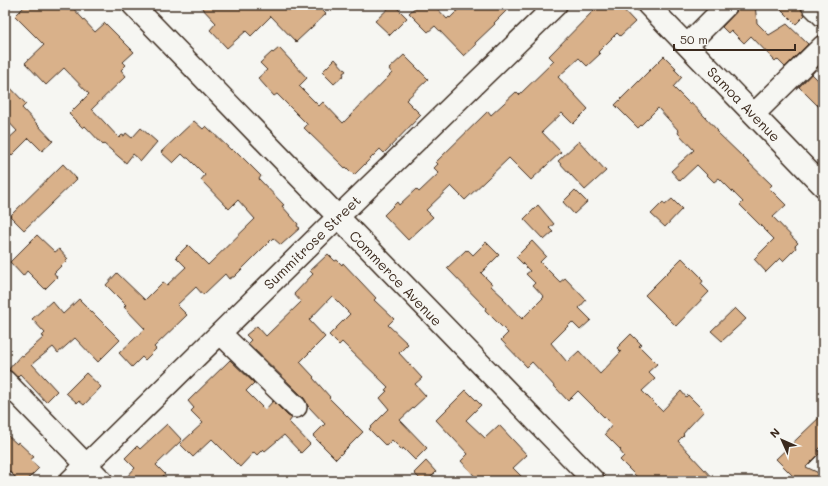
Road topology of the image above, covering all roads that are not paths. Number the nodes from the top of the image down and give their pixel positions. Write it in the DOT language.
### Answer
graph roads {
  1 [pos="133,5"];
  2 [pos="556,5"];
  3 [pos="648,5"];
  4 [pos="727,5"];
  5 [pos="812,5"];
  6 [pos="823,16"];
  7 [pos="687,45"];
  8 [pos="823,46"];
  9 [pos="754,114"];
  10 [pos="823,186"];
  11 [pos="338,217"];
  12 [pos="220,333"];
  13 [pos="5,381"];
  14 [pos="296,407"];
  15 [pos="86,465"];
  16 [pos="70,481"];
  17 [pos="102,481"];
  18 [pos="594,481"];
  1 -- 11 [label="street, Commerce Avenue"];
  2 -- 11 [label="street, Summitrose Street"];
  3 -- 7 [label="street, Samoa Avenue"];
  4 -- 7 [label="street"];
  5 -- 6 [label="street"];
  7 -- 9 [label="street, Samoa Avenue"];
  8 -- 9 [label="street"];
  9 -- 10 [label="street, Samoa Avenue"];
  11 -- 12 [label="street, Summitrose Street"];
  11 -- 18 [label="street, Commerce Avenue"];
  12 -- 14 [label="street"];
  12 -- 15 [label="street, Summitrose Street"];
  13 -- 15 [label="street"];
  15 -- 16 [label="street, Summitrose Street"];
  15 -- 17 [label="street"];
}
